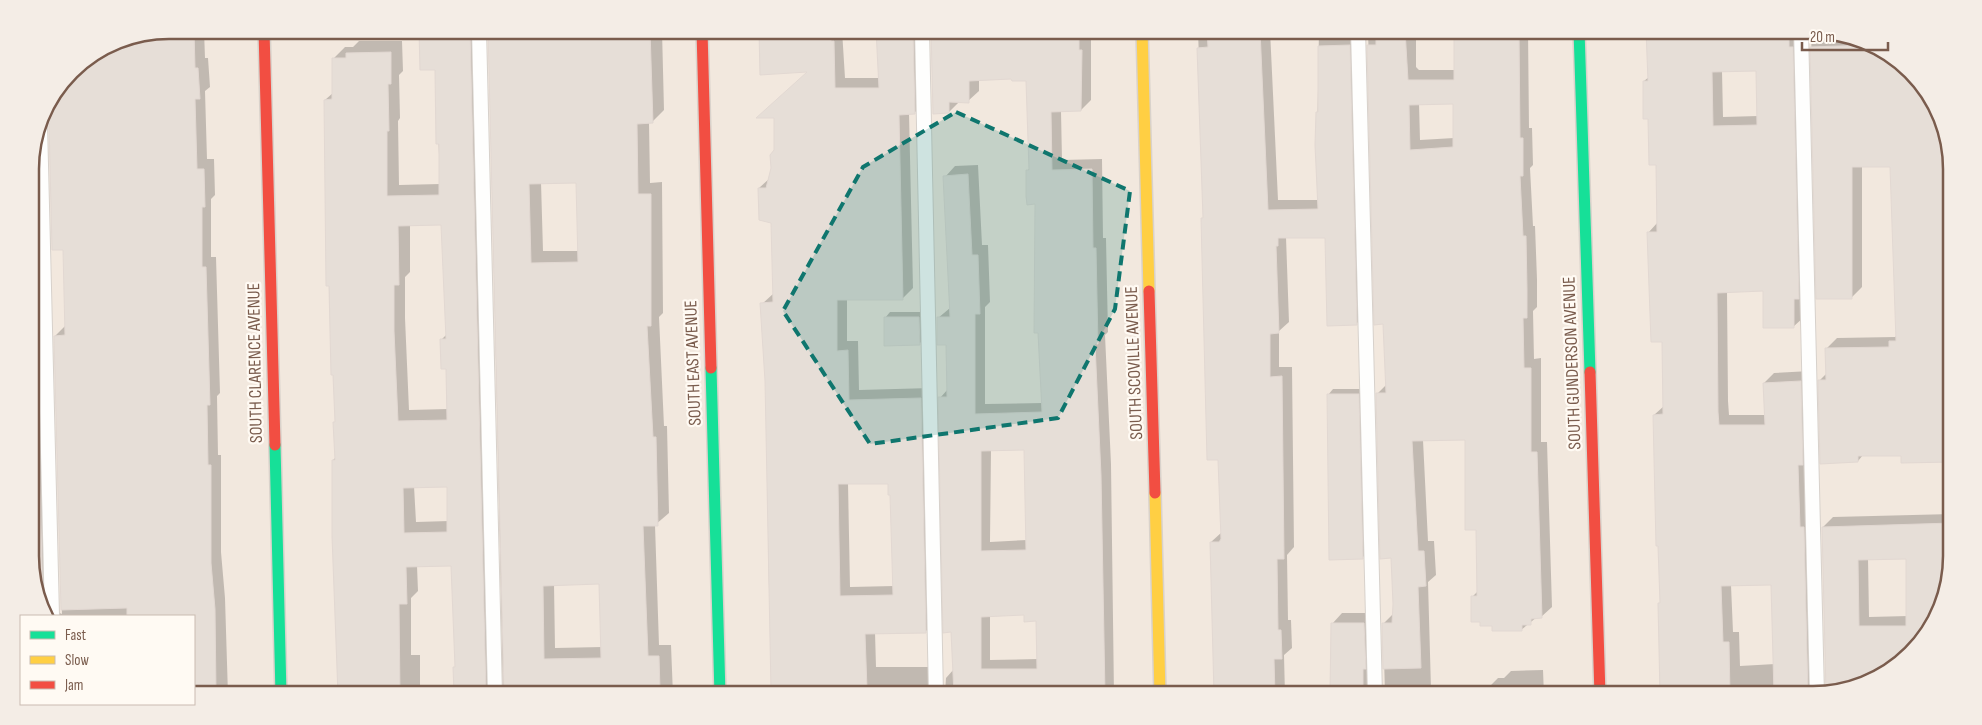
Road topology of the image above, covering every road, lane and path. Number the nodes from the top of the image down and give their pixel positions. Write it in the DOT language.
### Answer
graph roads {
  1 [pos="264,39"];
  2 [pos="479,39"];
  3 [pos="702,39"];
  4 [pos="922,39"];
  5 [pos="1142,39"];
  6 [pos="1358,39"];
  7 [pos="1580,39"];
  8 [pos="1801,39"];
  9 [pos="41,148"];
  10 [pos="52,614"];
  11 [pos="281,686"];
  12 [pos="495,686"];
  13 [pos="720,686"];
  14 [pos="936,686"];
  15 [pos="1160,686"];
  16 [pos="1375,686"];
  17 [pos="1600,686"];
  18 [pos="1817,686"];
  1 -- 11 [label="street, SOUTH CLARENCE AVENUE"];
  2 -- 12 [label="lane"];
  3 -- 13 [label="street, SOUTH EAST AVENUE"];
  4 -- 14 [label="lane"];
  5 -- 15 [label="street, SOUTH SCOVILLE AVENUE"];
  6 -- 16 [label="lane"];
  7 -- 17 [label="street, SOUTH GUNDERSON AVENUE"];
  8 -- 18 [label="lane"];
  9 -- 10 [label="lane"];
}
